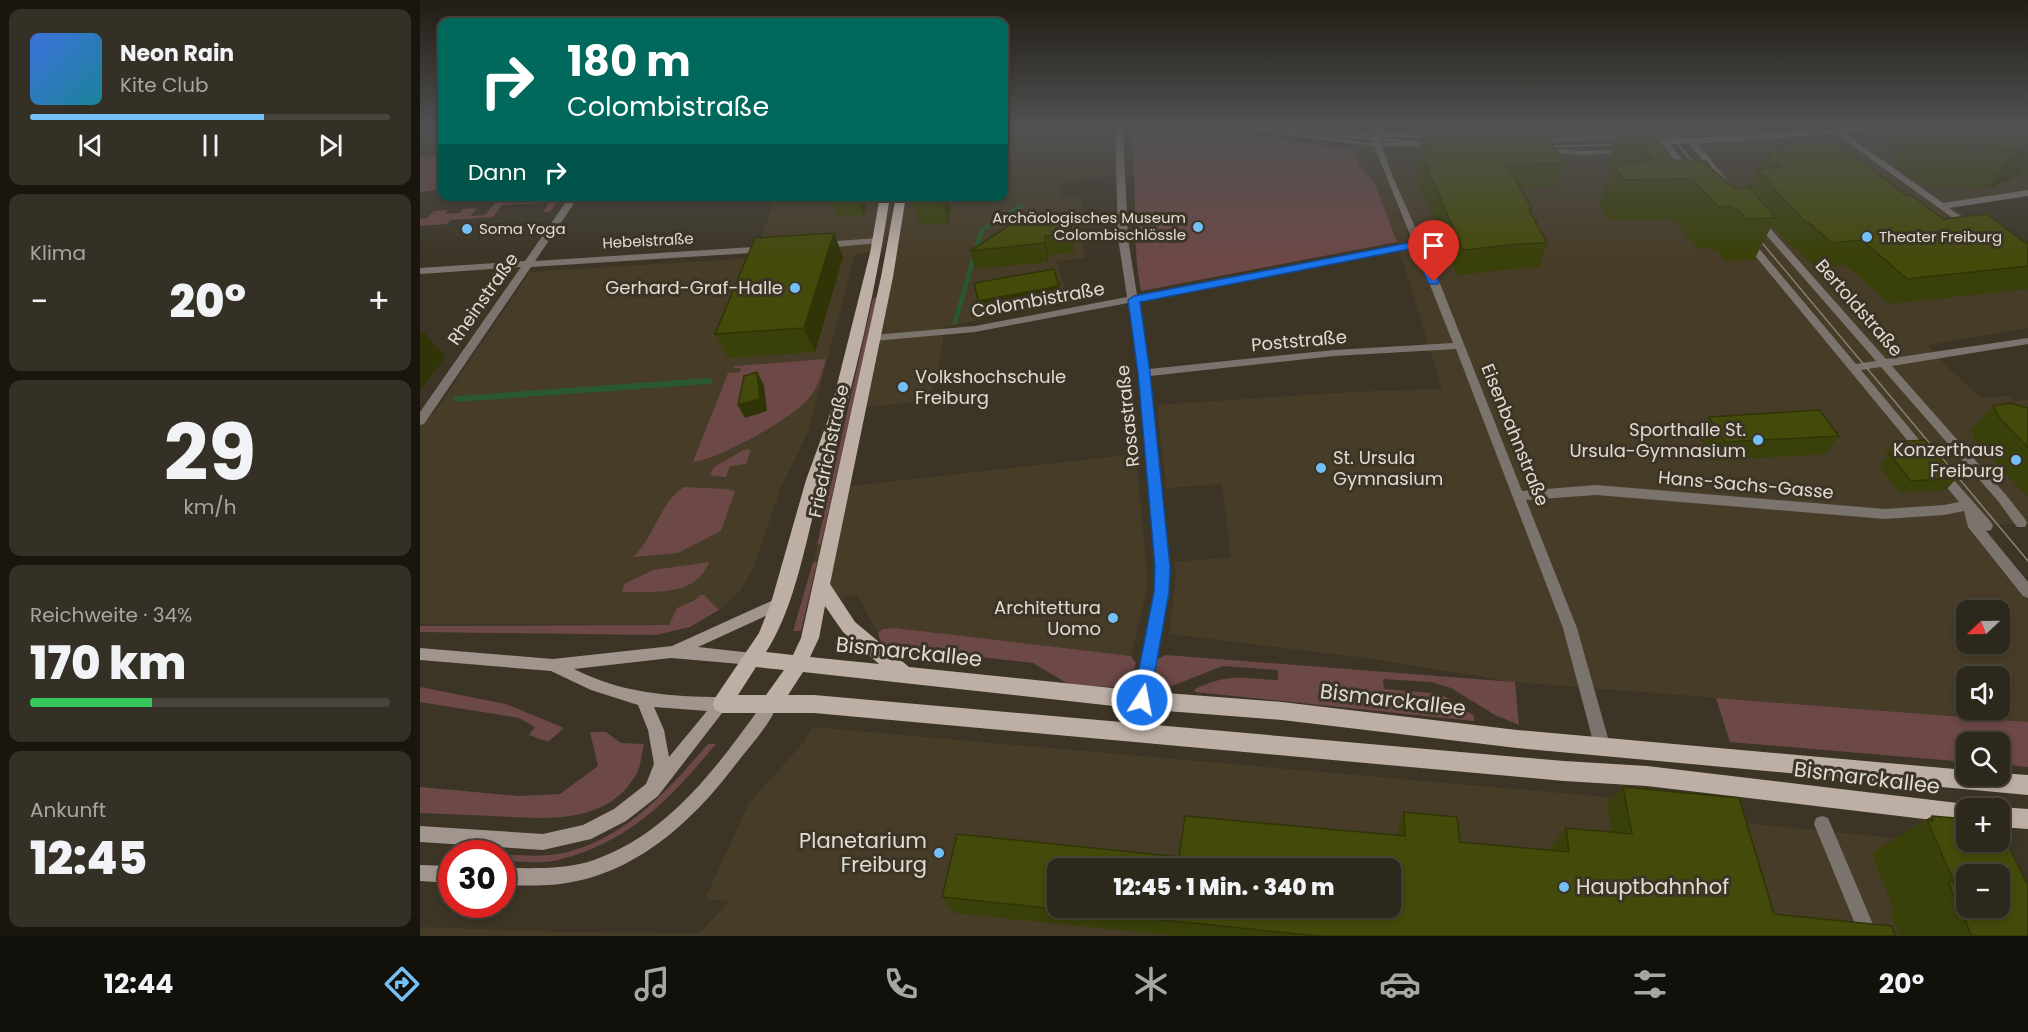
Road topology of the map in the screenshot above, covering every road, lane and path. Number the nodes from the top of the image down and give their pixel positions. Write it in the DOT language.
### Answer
graph roads {
  1 [pos="1121,172"];
  2 [pos="1388,172"];
  3 [pos="1688,172"];
  4 [pos="1716,172"];
  5 [pos="1894,172"];
  6 [pos="1693,178"];
  7 [pos="2028,193"];
  8 [pos="1735,194"];
  9 [pos="572,201"];
  10 [pos="884,201"];
  11 [pos="900,201"];
  12 [pos="1942,206"];
  13 [pos="1750,212"];
  14 [pos="1741,233"];
  15 [pos="1980,233"];
  16 [pos="878,241"];
  17 [pos="1418,244"];
  18 [pos="807,246"];
  19 [pos="776,248"];
  20 [pos="529,263"];
  21 [pos="420,271"];
  22 [pos="1134,300"];
  23 [pos="874,338"];
  24 [pos="2028,341"];
  25 [pos="1457,346"];
  26 [pos="1884,364"];
  27 [pos="1853,368"];
  28 [pos="1144,373"];
  29 [pos="424,409"];
  30 [pos="420,421"];
  31 [pos="1519,496"];
  32 [pos="1969,505"];
  33 [pos="2024,520"];
  34 [pos="1987,526"];
  35 [pos="822,586"];
  36 [pos="2028,592"];
  37 [pos="780,603"];
  38 [pos="671,652"];
  39 [pos="420,654"];
  40 [pos="752,659"];
  41 [pos="553,664"];
  42 [pos="798,665"];
  43 [pos="906,676"];
  44 [pos="643,700"];
  45 [pos="1142,700"];
  46 [pos="722,704"];
  47 [pos="771,704"];
  48 [pos="1602,745"];
  49 [pos="2028,784"];
  50 [pos="652,790"];
  51 [pos="1956,813"];
  52 [pos="2010,818"];
  53 [pos="2028,819"];
  54 [pos="1822,824"];
  55 [pos="420,834"];
  56 [pos="420,873"];
  57 [pos="438,874"];
  58 [pos="516,877"];
  59 [pos="1869,936"];
  1 -- 22 [label="street, Rosastraße"];
  2 -- 17 [label="street, Eisenbahnstraße"];
  3 -- 6 [label="street"];
  4 -- 8 [label="street"];
  5 -- 12 [label="street"];
  7 -- 12 [label="street"];
  9 -- 20 [label="street, Rheinstraße"];
  10 -- 16 [label="main road, Friedrichstraße"];
  11 -- 23 [label="main road, Friedrichstraße"];
  12 -- 15 [label="street"];
  13 -- 26 [label="street, Bertoldstraße"];
  14 -- 27 [label="street"];
  16 -- 18 [label="street"];
  16 -- 37 [label="main road, Friedrichstraße"];
  17 -- 22 [label="street, Colombistraße"];
  17 -- 25 [label="street, Eisenbahnstraße"];
  19 -- 20 [label="street, Hebelstraße"];
  20 -- 21 [label="street, Hebelstraße"];
  20 -- 29 [label="street, Rheinstraße"];
  22 -- 23 [label="street, Colombistraße"];
  22 -- 28 [label="street, Rosastraße"];
  23 -- 35 [label="main road, Friedrichstraße"];
  24 -- 26 [label="street"];
  25 -- 28 [label="street, Poststraße"];
  25 -- 31 [label="street, Eisenbahnstraße"];
  26 -- 27 [label="street"];
  26 -- 33 [label="street, Bertoldstraße"];
  27 -- 32 [label="street"];
  28 -- 45 [label="street, Rosastraße"];
  29 -- 30 [label="street, Rheinstraße"];
  31 -- 32 [label="street, Hans-Sachs-Gasse"];
  31 -- 48 [label="street, Eisenbahnstraße"];
  32 -- 34 [label="street"];
  32 -- 36 [label="street"];
  35 -- 42 [label="main road, Friedrichstraße"];
  35 -- 43 [label="main road"];
  37 -- 38 [label="main road"];
  37 -- 40 [label="main road, Friedrichstraße"];
  38 -- 40 [label="main road"];
  38 -- 41 [label="main road"];
  39 -- 41 [label="main road"];
  40 -- 42 [label="main road, Bismarckallee"];
  40 -- 46 [label="main road, Friedrichstraße"];
  41 -- 44 [label="main road"];
  42 -- 43 [label="main road, Bismarckallee"];
  42 -- 47 [label="main road, Friedrichstraße"];
  43 -- 45 [label="main road, Bismarckallee"];
  44 -- 46 [label="main road"];
  44 -- 50 [label="main road"];
  45 -- 48 [label="main road, Bismarckallee"];
  46 -- 47 [label="main road, Bismarckallee"];
  46 -- 50 [label="main road"];
  47 -- 51 [label="main road, Bismarckallee"];
  47 -- 58 [label="main road"];
  48 -- 49 [label="main road, Bismarckallee"];
  50 -- 55 [label="main road"];
  52 -- 53 [label="main road"];
  54 -- 59 [label="street"];
  56 -- 57 [label="main road"];
}
